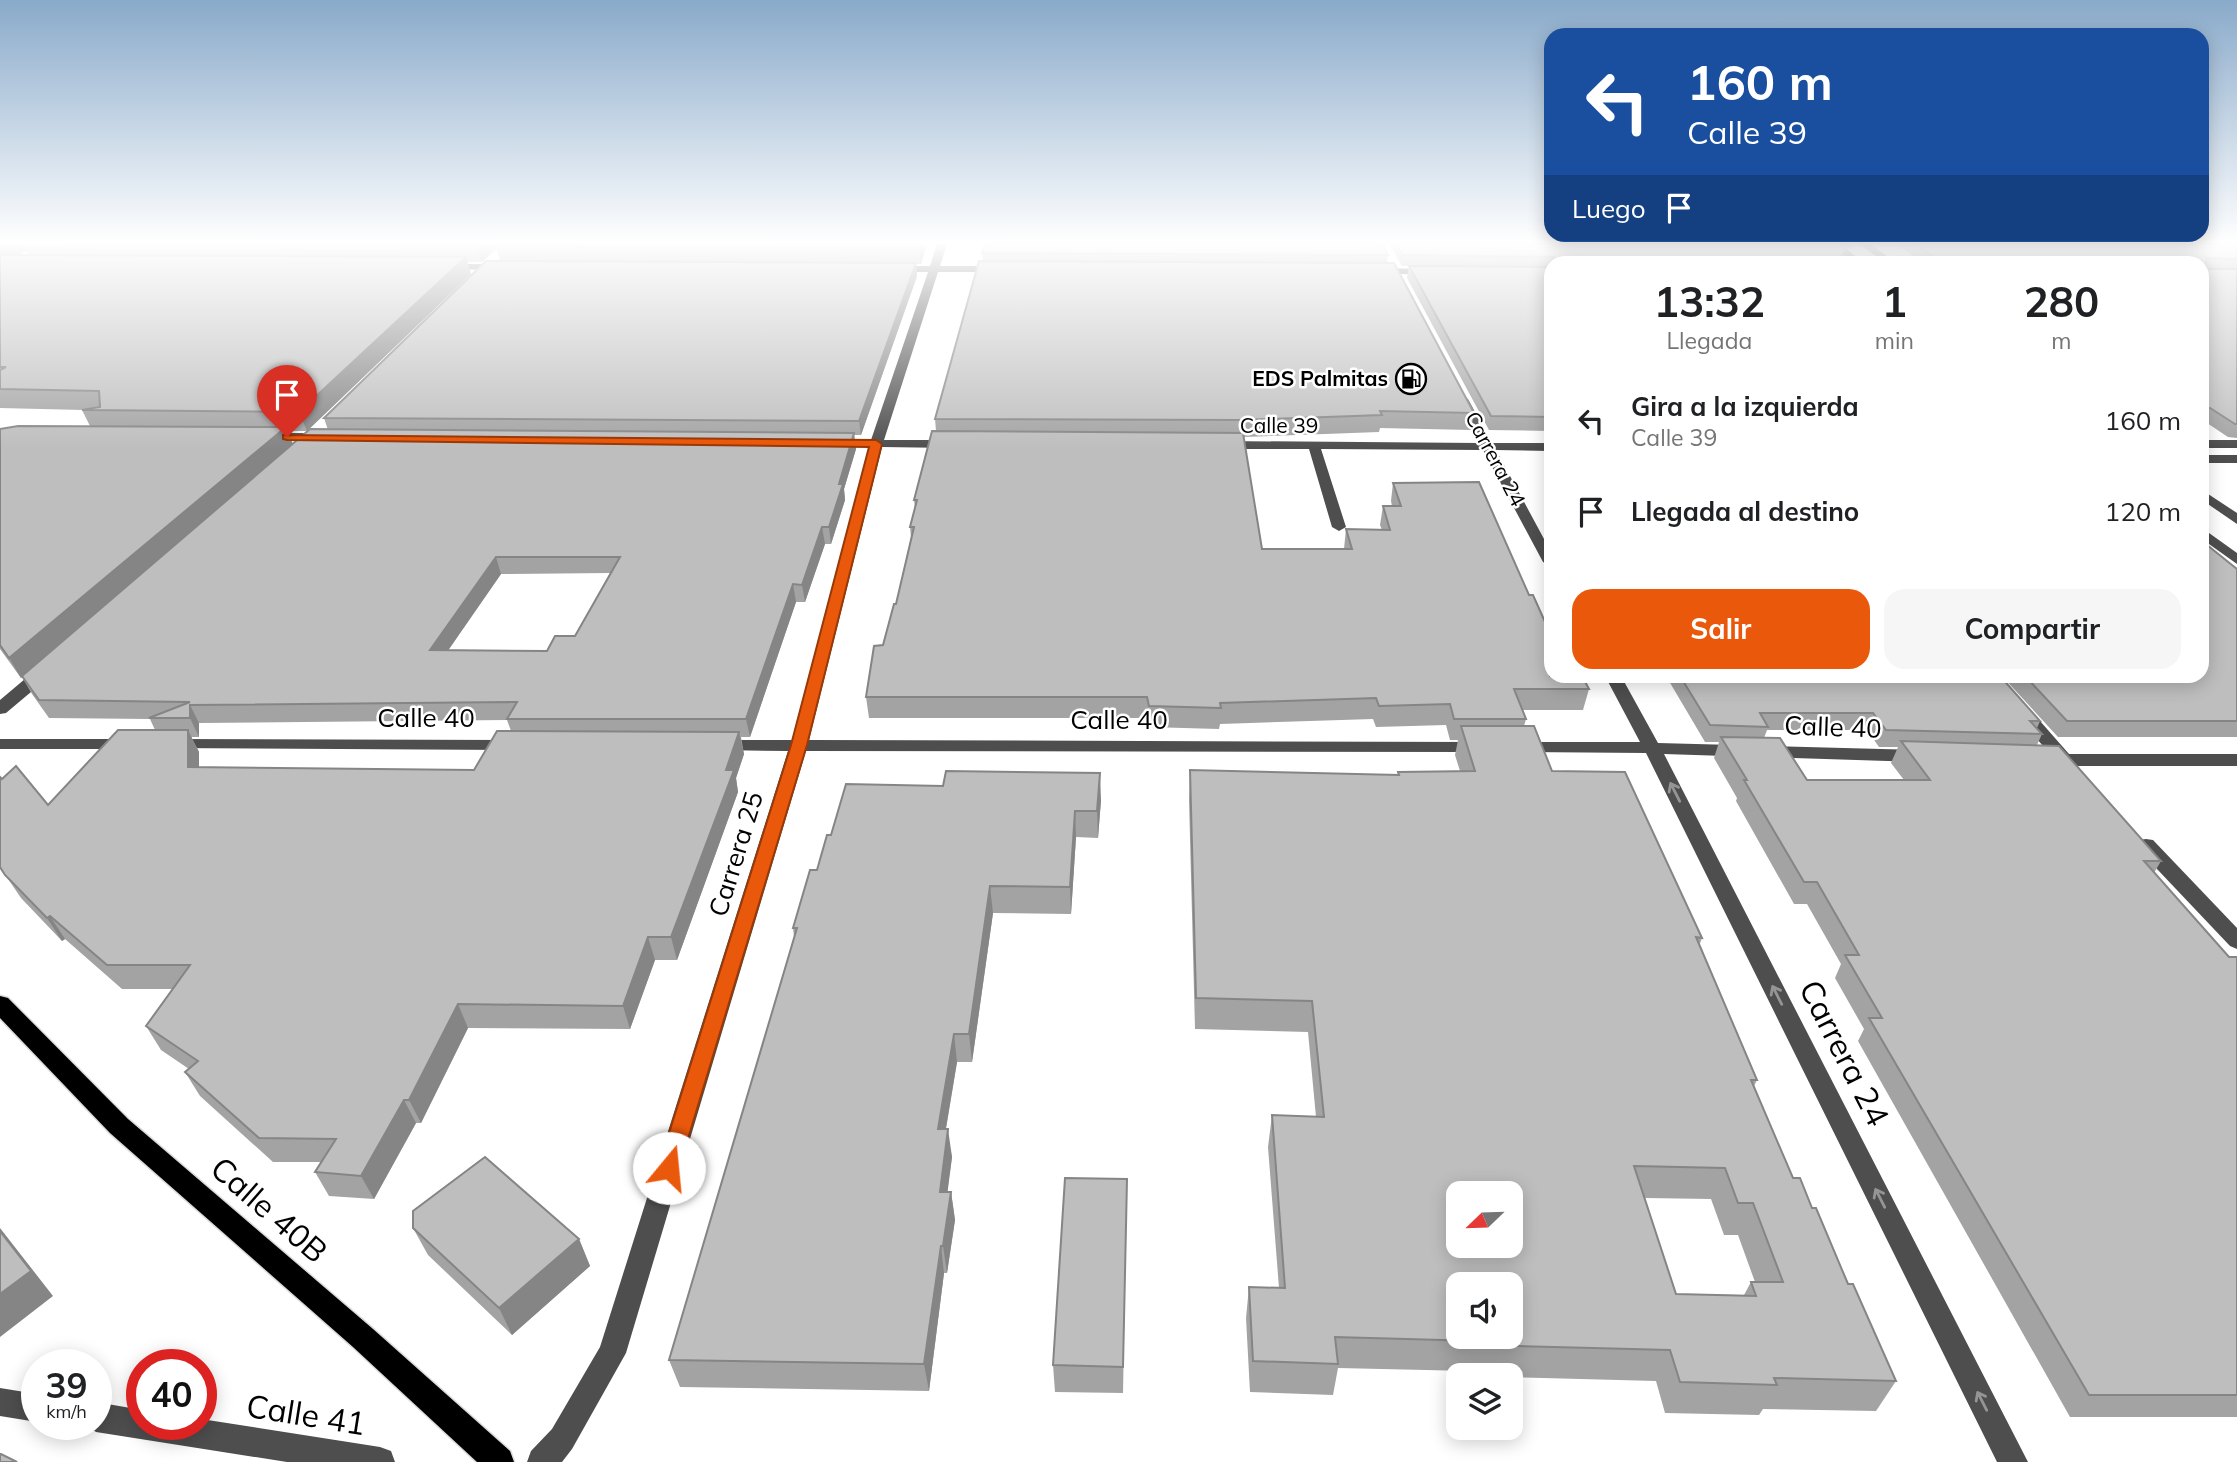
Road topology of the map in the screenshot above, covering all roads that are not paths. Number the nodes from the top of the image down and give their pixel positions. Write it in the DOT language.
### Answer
graph roads {
  1 [pos="920,312"];
  2 [pos="1458,390"];
  3 [pos="332,418"];
  4 [pos="259,437"];
  5 [pos="313,437"];
  6 [pos="341,437"];
  7 [pos="821,443"];
  8 [pos="876,444"];
  9 [pos="972,444"];
  10 [pos="2209,444"];
  11 [pos="2237,444"];
  12 [pos="1204,445"];
  13 [pos="1314,446"];
  14 [pos="1487,447"];
  15 [pos="1544,447"];
  16 [pos="292,455"];
  17 [pos="2209,459"];
  18 [pos="2237,459"];
  19 [pos="2209,499"];
  20 [pos="2237,520"];
  21 [pos="1339,527"];
  22 [pos="2209,538"];
  23 [pos="1544,551"];
  24 [pos="2237,560"];
  25 [pos="52,666"];
  26 [pos="1617,683"];
  27 [pos="2015,704"];
  28 [pos="0,709"];
  29 [pos="0,744"];
  30 [pos="523,745"];
  31 [pos="702,745"];
  32 [pos="799,745"];
  33 [pos="1652,748"];
  34 [pos="1941,757"];
  35 [pos="2024,759"];
  36 [pos="2065,760"];
  37 [pos="2237,760"];
  38 [pos="2084,780"];
  39 [pos="2132,831"];
  40 [pos="2237,941"];
  41 [pos="0,1004"];
  42 [pos="0,1402"];
  43 [pos="21,1405"];
  44 [pos="112,1420"];
  45 [pos="380,1462"];
  46 [pos="499,1462"];
  47 [pos="542,1462"];
  48 [pos="2013,1462"];
  1 -- 8 [label="street, Carrera 25"];
  2 -- 14 [label="street, Carrera 24"];
  3 -- 5 [label="street"];
  4 -- 5 [label="street"];
  5 -- 6 [label="street"];
  5 -- 16 [label="street"];
  7 -- 8 [label="street"];
  8 -- 9 [label="street"];
  8 -- 32 [label="street, Carrera 25"];
  10 -- 11 [label="street"];
  12 -- 13 [label="street, Calle 39"];
  13 -- 14 [label="street, Calle 39"];
  13 -- 21 [label="street"];
  14 -- 15 [label="street, Calle 39"];
  14 -- 23 [label="street, Carrera 24"];
  17 -- 18 [label="street"];
  19 -- 20 [label="street"];
  22 -- 24 [label="street"];
  25 -- 28 [label="street"];
  26 -- 33 [label="street, Carrera 24"];
  27 -- 36 [label="street"];
  29 -- 30 [label="street, Calle 40"];
  31 -- 32 [label="street, Calle 40"];
  32 -- 33 [label="street, Calle 40"];
  32 -- 47 [label="street, Carrera 25"];
  33 -- 34 [label="street, Calle 40"];
  48 -- 33 [label="street, Carrera 24, one-way"];
  35 -- 36 [label="street"];
  36 -- 37 [label="street"];
  36 -- 38 [label="street"];
  39 -- 40 [label="street"];
  41 -- 46 [label="main road, Calle 40B"];
  42 -- 43 [label="street"];
  44 -- 45 [label="street, Calle 41"];
}
